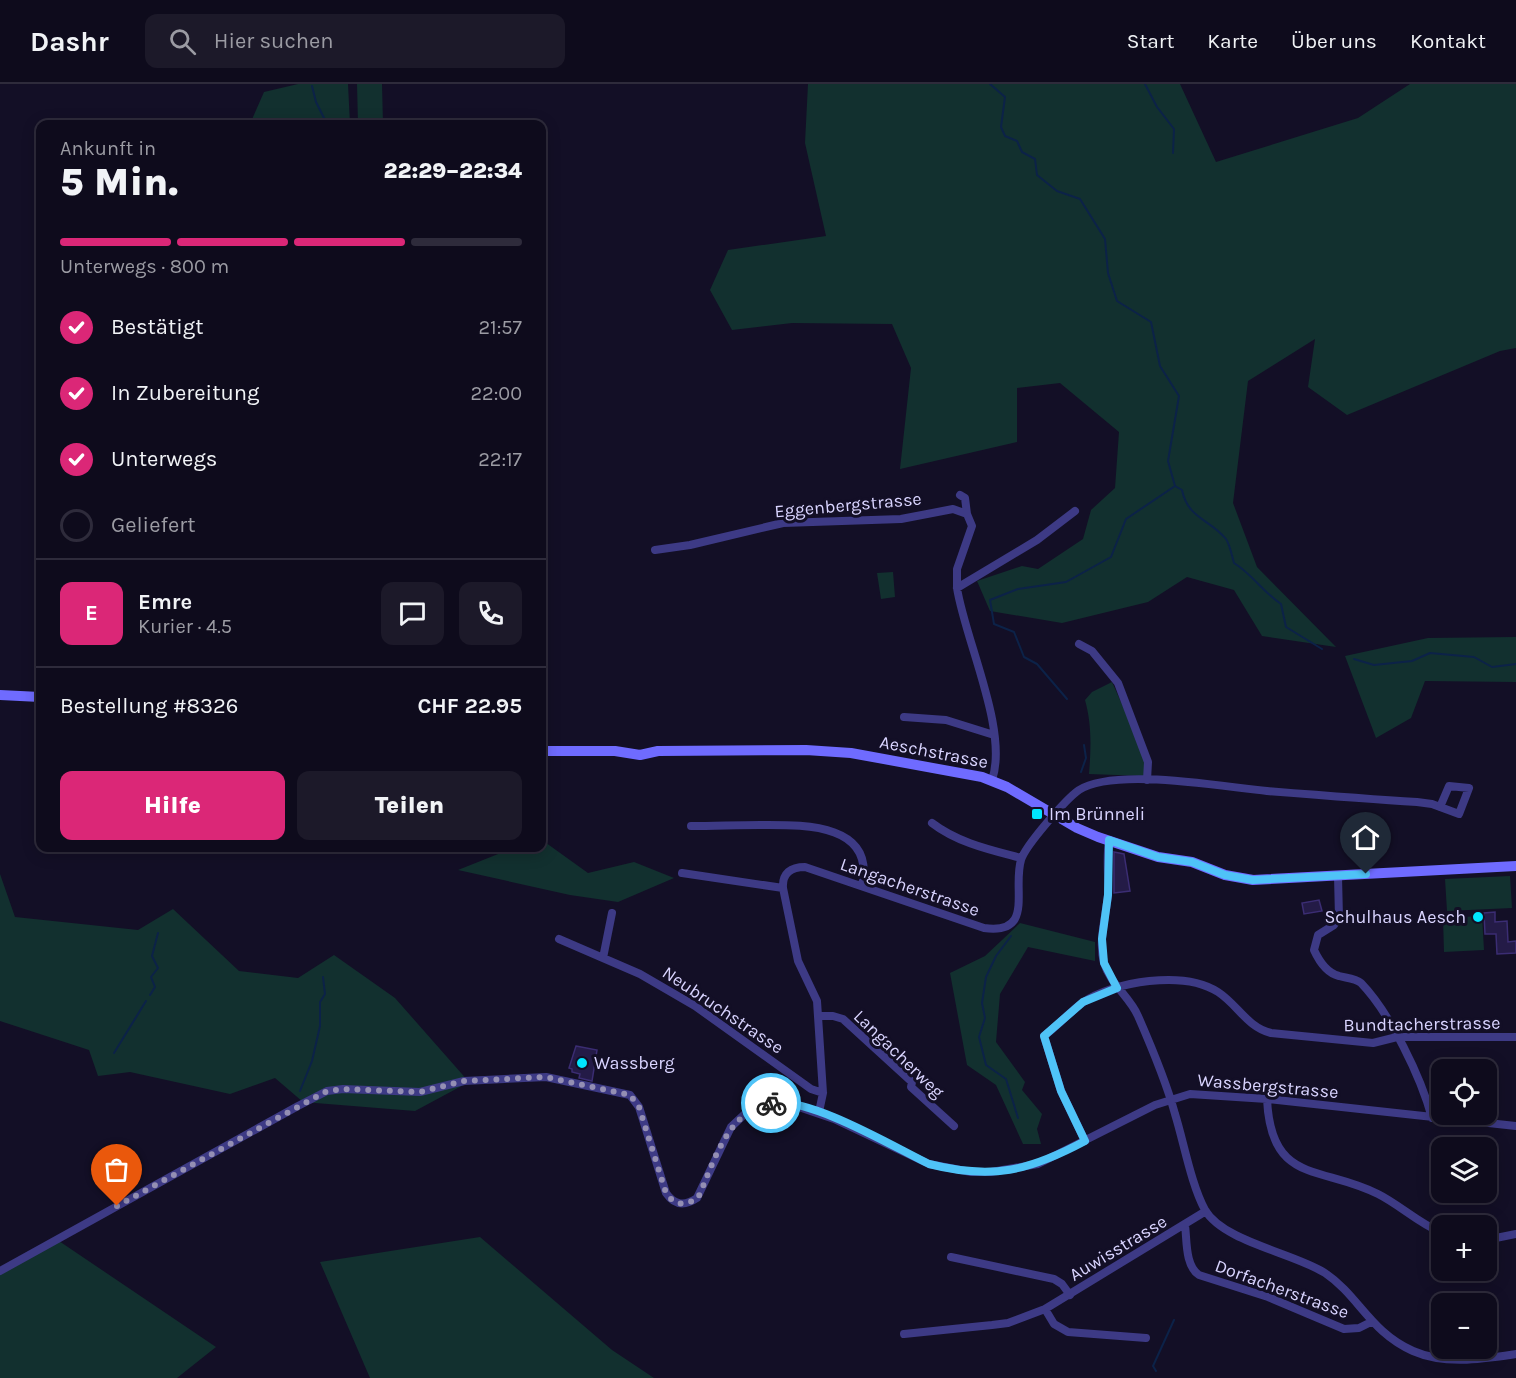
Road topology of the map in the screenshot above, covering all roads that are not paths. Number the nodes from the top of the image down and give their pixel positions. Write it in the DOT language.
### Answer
graph roads {
  1 [pos="960,495"];
  2 [pos="1075,511"];
  3 [pos="967,514"];
  4 [pos="655,550"];
  5 [pos="957,588"];
  6 [pos="1079,644"];
  7 [pos="0,695"];
  8 [pos="36,697"];
  9 [pos="904,717"];
  10 [pos="994,735"];
  11 [pos="546,751"];
  12 [pos="992,780"];
  13 [pos="1147,780"];
  14 [pos="1440,807"];
  15 [pos="1055,815"];
  16 [pos="932,823"];
  17 [pos="691,826"];
  18 [pos="1109,840"];
  19 [pos="1021,858"];
  20 [pos="1516,866"];
  21 [pos="682,873"];
  22 [pos="1338,876"];
  23 [pos="862,886"];
  24 [pos="783,888"];
  25 [pos="612,913"];
  26 [pos="559,939"];
  27 [pos="603,958"];
  28 [pos="1117,988"];
  29 [pos="819,1016"];
  30 [pos="1397,1037"];
  31 [pos="1516,1037"];
  32 [pos="823,1093"];
  33 [pos="1171,1098"];
  34 [pos="1267,1099"];
  35 [pos="819,1112"];
  36 [pos="1431,1115"];
  37 [pos="1431,1118"];
  38 [pos="1497,1124"];
  39 [pos="954,1126"];
  40 [pos="1516,1126"];
  41 [pos="1085,1141"];
  42 [pos="1206,1211"];
  43 [pos="1185,1225"];
  44 [pos="1431,1226"];
  45 [pos="1516,1234"];
  46 [pos="1497,1238"];
  47 [pos="951,1257"];
  48 [pos="0,1270"];
  49 [pos="1070,1295"];
  50 [pos="1045,1309"];
  51 [pos="1371,1322"];
  52 [pos="904,1334"];
  53 [pos="1146,1338"];
  54 [pos="1516,1354"];
  1 -- 3 [label="street"];
  2 -- 5 [label="street"];
  3 -- 4 [label="street, Eggenbergstrasse"];
  3 -- 5 [label="street"];
  5 -- 10 [label="street"];
  6 -- 13 [label="street"];
  7 -- 8 [label="main road"];
  9 -- 10 [label="street"];
  10 -- 12 [label="street"];
  11 -- 12 [label="main road, Aeschstrasse"];
  12 -- 15 [label="main road, Aeschstrasse"];
  13 -- 14 [label="street"];
  13 -- 15 [label="street"];
  15 -- 18 [label="main road, Aeschstrasse"];
  15 -- 19 [label="street"];
  16 -- 19 [label="street"];
  17 -- 23 [label="street"];
  18 -- 22 [label="main road, Aeschstrasse"];
  18 -- 28 [label="street"];
  19 -- 23 [label="street, Langacherstrasse"];
  20 -- 22 [label="main road, Aeschstrasse"];
  21 -- 24 [label="street"];
  22 -- 30 [label="street"];
  23 -- 24 [label="street, Langacherstrasse"];
  24 -- 29 [label="street"];
  25 -- 27 [label="street"];
  26 -- 27 [label="street, Neubruchstrasse"];
  27 -- 32 [label="street, Neubruchstrasse"];
  28 -- 30 [label="street, Bundtacherstrasse"];
  28 -- 33 [label="street"];
  28 -- 41 [label="street, Bundtacherstrasse"];
  29 -- 32 [label="street"];
  29 -- 39 [label="street, Langacherweg"];
  30 -- 31 [label="street, Bundtacherstrasse"];
  30 -- 36 [label="street"];
  32 -- 35 [label="street"];
  33 -- 34 [label="street, Wassbergstrasse"];
  33 -- 41 [label="street, Wassbergstrasse"];
  33 -- 42 [label="street"];
  34 -- 37 [label="street, Wassbergstrasse"];
  34 -- 44 [label="street"];
  35 -- 41 [label="street, Wassbergstrasse"];
  35 -- 48 [label="street, Wassbergstrasse"];
  38 -- 40 [label="street, Wassbergstrasse"];
  42 -- 43 [label="street, Auwisstrasse"];
  42 -- 51 [label="street"];
  43 -- 49 [label="street, Auwisstrasse"];
  43 -- 51 [label="street, Dorfacherstrasse"];
  45 -- 46 [label="street"];
  47 -- 49 [label="street"];
  49 -- 50 [label="street, Auwisstrasse"];
  50 -- 52 [label="street, Auwisstrasse"];
  50 -- 53 [label="street"];
  51 -- 54 [label="street"];
}
